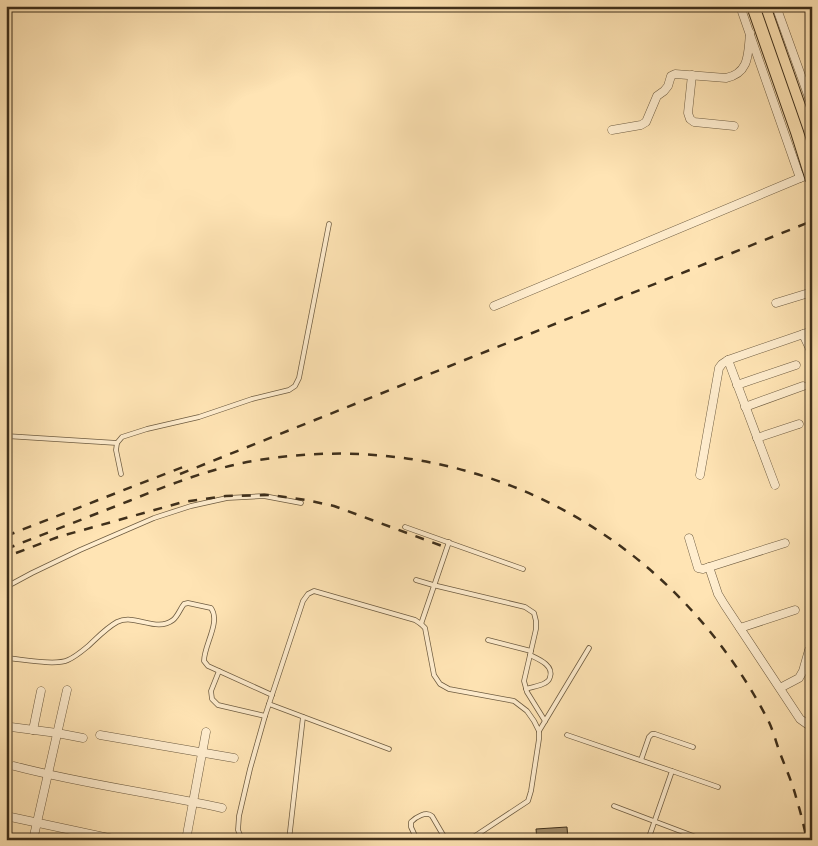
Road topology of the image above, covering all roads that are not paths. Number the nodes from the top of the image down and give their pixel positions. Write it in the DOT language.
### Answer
graph roads {
  1 [pos="740,6"];
  2 [pos="752,6"];
  3 [pos="764,6"];
  4 [pos="776,6"];
  5 [pos="750,34"];
  6 [pos="692,75"];
  7 [pos="812,106"];
  8 [pos="734,126"];
  9 [pos="612,130"];
  10 [pos="812,143"];
  11 [pos="812,173"];
  12 [pos="806,179"];
  13 [pos="329,224"];
  14 [pos="812,292"];
  15 [pos="776,303"];
  16 [pos="494,306"];
  17 [pos="812,331"];
  18 [pos="803,334"];
  19 [pos="812,353"];
  20 [pos="728,360"];
  21 [pos="796,365"];
  22 [pos="737,385"];
  23 [pos="803,386"];
  24 [pos="745,407"];
  25 [pos="799,424"];
  26 [pos="6,436"];
  27 [pos="757,438"];
  28 [pos="117,443"];
  29 [pos="121,474"];
  30 [pos="700,475"];
  31 [pos="775,485"];
  32 [pos="301,503"];
  33 [pos="405,527"];
  34 [pos="689,538"];
  35 [pos="449,542"];
  36 [pos="785,543"];
  37 [pos="710,567"];
  38 [pos="523,569"];
  39 [pos="416,580"];
  40 [pos="433,585"];
  41 [pos="6,587"];
  42 [pos="795,610"];
  43 [pos="421,624"];
  44 [pos="740,628"];
  45 [pos="488,640"];
  46 [pos="589,648"];
  47 [pos="809,650"];
  48 [pos="530,653"];
  49 [pos="6,658"];
  50 [pos="219,671"];
  51 [pos="780,688"];
  52 [pos="526,689"];
  53 [pos="67,690"];
  54 [pos="41,691"];
  55 [pos="272,694"];
  56 [pos="269,704"];
  57 [pos="265,716"];
  58 [pos="303,717"];
  59 [pos="545,720"];
  60 [pos="812,726"];
  61 [pos="11,727"];
  62 [pos="33,730"];
  63 [pos="539,731"];
  64 [pos="206,732"];
  65 [pos="57,733"];
  66 [pos="100,735"];
  67 [pos="567,735"];
  68 [pos="83,738"];
  69 [pos="693,747"];
  70 [pos="390,749"];
  71 [pos="202,754"];
  72 [pos="234,758"];
  73 [pos="642,760"];
  74 [pos="14,766"];
  75 [pos="672,771"];
  76 [pos="47,775"];
  77 [pos="718,787"];
  78 [pos="193,802"];
  79 [pos="614,806"];
  80 [pos="222,808"];
  81 [pos="6,816"];
  82 [pos="655,821"];
  83 [pos="37,822"];
  84 [pos="106,839"];
  85 [pos="33,840"];
  86 [pos="118,840"];
  87 [pos="186,840"];
  88 [pos="242,840"];
  89 [pos="289,840"];
  90 [pos="417,840"];
  91 [pos="446,840"];
  92 [pos="469,840"];
  93 [pos="648,840"];
  94 [pos="704,840"];
  1 -- 5 [label="street"];
  2 -- 12 [label="highway, bridge"];
  3 -- 10 [label="highway"];
  4 -- 7 [label="street"];
  5 -- 6 [label="street"];
  5 -- 12 [label="street"];
  6 -- 8 [label="street"];
  6 -- 9 [label="street"];
  11 -- 12 [label="street"];
  12 -- 16 [label="street"];
  13 -- 28 [label="lane"];
  14 -- 15 [label="street"];
  17 -- 18 [label="street"];
  18 -- 19 [label="street"];
  18 -- 20 [label="street"];
  20 -- 22 [label="street"];
  20 -- 30 [label="street"];
  21 -- 22 [label="street"];
  22 -- 24 [label="street"];
  23 -- 24 [label="street"];
  24 -- 27 [label="street"];
  25 -- 27 [label="street"];
  26 -- 28 [label="lane"];
  27 -- 31 [label="street"];
  28 -- 29 [label="lane"];
  32 -- 41 [label="lane"];
  33 -- 35 [label="lane"];
  34 -- 37 [label="street"];
  35 -- 38 [label="lane"];
  35 -- 40 [label="lane"];
  36 -- 37 [label="street"];
  37 -- 44 [label="street"];
  39 -- 40 [label="lane"];
  40 -- 43 [label="lane"];
  40 -- 48 [label="lane"];
  42 -- 44 [label="street"];
  43 -- 55 [label="lane"];
  43 -- 63 [label="lane"];
  44 -- 51 [label="street"];
  45 -- 48 [label="lane"];
  46 -- 59 [label="lane"];
  47 -- 51 [label="street"];
  48 -- 52 [label="lane"];
  48 -- 52 [label="lane"];
  49 -- 50 [label="lane"];
  50 -- 55 [label="lane"];
  50 -- 57 [label="lane"];
  51 -- 60 [label="street"];
  52 -- 59 [label="lane"];
  53 -- 65 [label="street"];
  54 -- 62 [label="street"];
  55 -- 56 [label="lane"];
  56 -- 57 [label="lane"];
  56 -- 58 [label="lane"];
  57 -- 88 [label="lane"];
  58 -- 70 [label="lane"];
  58 -- 89 [label="lane"];
  59 -- 63 [label="lane"];
  61 -- 62 [label="street"];
  62 -- 65 [label="street"];
  63 -- 92 [label="lane"];
  64 -- 71 [label="street"];
  65 -- 68 [label="street"];
  65 -- 76 [label="street"];
  66 -- 71 [label="street"];
  67 -- 73 [label="lane"];
  69 -- 73 [label="lane"];
  71 -- 72 [label="street"];
  71 -- 78 [label="street"];
  73 -- 75 [label="lane"];
  74 -- 76 [label="street"];
  75 -- 77 [label="lane"];
  75 -- 82 [label="lane"];
  76 -- 78 [label="street"];
  76 -- 83 [label="street"];
  78 -- 80 [label="street"];
  78 -- 87 [label="street"];
  79 -- 82 [label="lane"];
  81 -- 83 [label="street"];
  82 -- 93 [label="lane"];
  82 -- 94 [label="lane"];
  83 -- 84 [label="street"];
  83 -- 85 [label="street"];
  84 -- 86 [label="street"];
  90 -- 91 [label="lane"];
}
